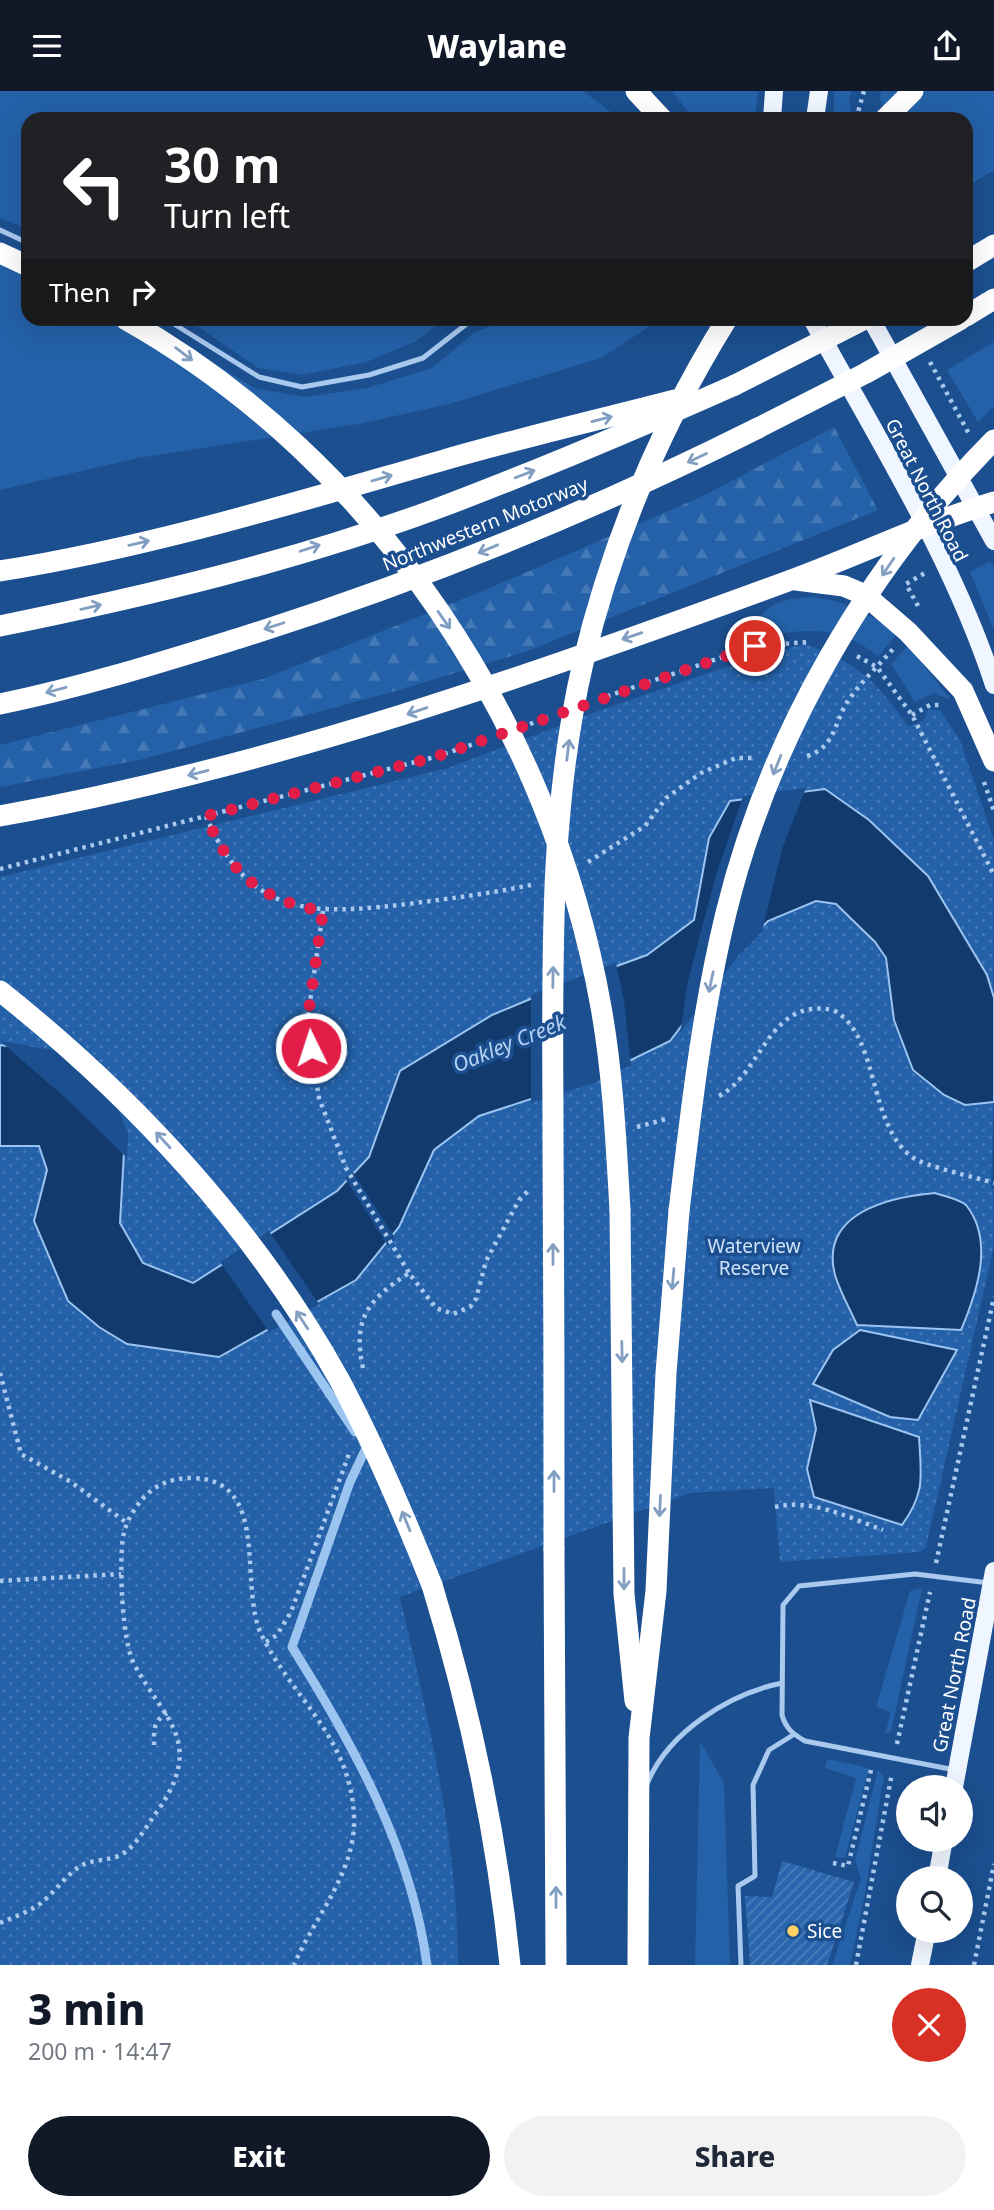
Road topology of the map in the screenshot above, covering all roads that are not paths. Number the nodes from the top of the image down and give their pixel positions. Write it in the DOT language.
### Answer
graph roads {
  1 [pos="636,91"];
  2 [pos="774,91"];
  3 [pos="819,91"];
  4 [pos="913,91"];
  5 [pos="656,112"];
  6 [pos="772,112"];
  7 [pos="816,112"];
  8 [pos="892,112"];
  9 [pos="0,230"];
  10 [pos="21,240"];
  11 [pos="994,245"];
  12 [pos="0,253"];
  13 [pos="973,258"];
  14 [pos="21,263"];
  15 [pos="138,326"];
  16 [pos="177,326"];
  17 [pos="463,326"];
  18 [pos="723,326"];
  19 [pos="816,326"];
  20 [pos="851,326"];
  21 [pos="875,326"];
  22 [pos="949,326"];
  23 [pos="735,385"];
  24 [pos="994,440"];
  25 [pos="986,505"];
  26 [pos="925,527"];
  27 [pos="994,541"];
  28 [pos="0,571"];
  29 [pos="792,580"];
  30 [pos="0,626"];
  31 [pos="994,685"];
  32 [pos="0,704"];
  33 [pos="994,761"];
  34 [pos="0,816"];
  35 [pos="0,991"];
  36 [pos="993,1578"];
  37 [pos="782,1683"];
  38 [pos="793,1735"];
  39 [pos="639,1738"];
  40 [pos="944,1775"];
  41 [pos="957,1775"];
  42 [pos="638,1807"];
  43 [pos="924,1943"];
  44 [pos="510,1965"];
  45 [pos="556,1965"];
  46 [pos="638,1965"];
  47 [pos="741,1965"];
  48 [pos="920,1965"];
  1 -- 5 [label="highway"];
  2 -- 6 [label="main road"];
  3 -- 7 [label="main road"];
  4 -- 8 [label="highway"];
  9 -- 10 [label="lane"];
  11 -- 13 [label="highway"];
  12 -- 14 [label="highway"];
  15 -- 39 [label="highway, one-way, bridge"];
  16 -- 17 [label="lane"];
  45 -- 18 [label="highway, one-way, bridge"];
  19 -- 26 [label="main road, Great North Road"];
  20 -- 23 [label="highway, Northwestern Motorway, bridge"];
  21 -- 25 [label="main road, Great North Road"];
  22 -- 32 [label="highway, Northwestern Motorway, one-way, bridge"];
  28 -- 23 [label="highway, one-way"];
  30 -- 23 [label="highway, Northwestern Motorway, one-way"];
  24 -- 39 [label="highway, one-way, bridge"];
  25 -- 26 [label="highway"];
  25 -- 27 [label="main road, Great North Road"];
  26 -- 29 [label="highway"];
  26 -- 31 [label="main road, Great North Road"];
  29 -- 33 [label="highway"];
  29 -- 34 [label="highway, one-way"];
  44 -- 35 [label="highway, one-way, bridge"];
  36 -- 37 [label="lane"];
  36 -- 41 [label="main road, Great North Road"];
  37 -- 38 [label="lane"];
  37 -- 42 [label="lane"];
  38 -- 40 [label="lane"];
  38 -- 47 [label="lane"];
  39 -- 42 [label="highway"];
  42 -- 46 [label="highway"];
  43 -- 48 [label="main road"];
}
